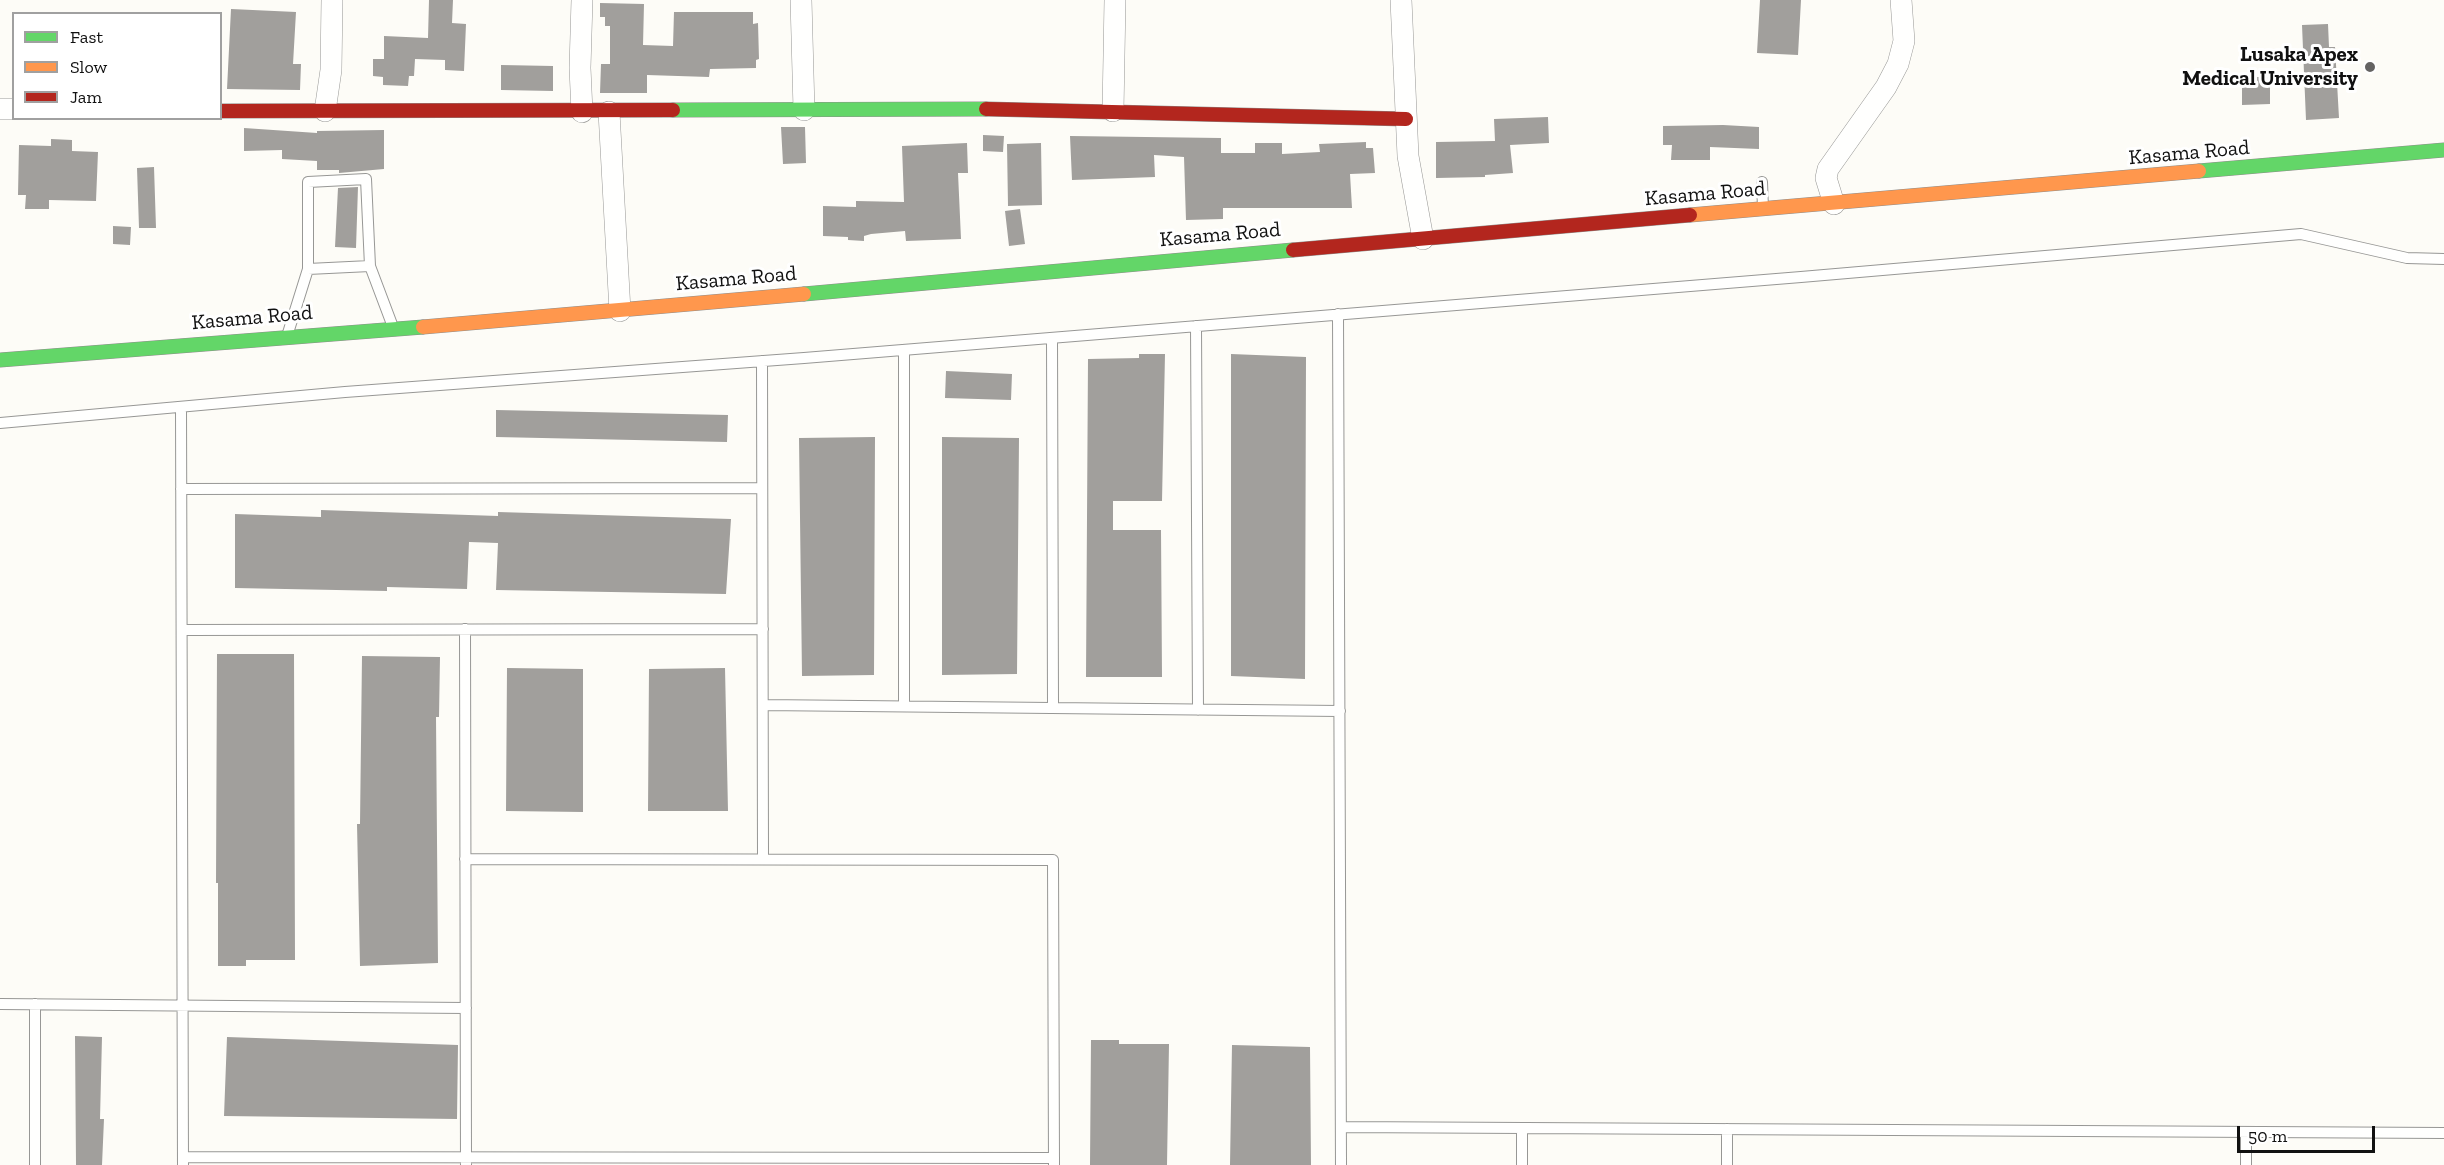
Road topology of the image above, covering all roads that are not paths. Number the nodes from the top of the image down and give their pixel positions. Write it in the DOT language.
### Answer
graph roads {
  1 [pos="332,0"];
  2 [pos="582,0"];
  3 [pos="801,0"];
  4 [pos="1115,0"];
  5 [pos="1401,0"];
  6 [pos="1901,0"];
  7 [pos="804,110"];
  8 [pos="222,111"];
  9 [pos="325,111"];
  10 [pos="1113,111"];
  11 [pos="582,112"];
  12 [pos="609,112"];
  13 [pos="1406,119"];
  14 [pos="2444,150"];
  15 [pos="1762,182"];
  16 [pos="1834,204"];
  17 [pos="1763,210"];
  18 [pos="1423,239"];
  19 [pos="2444,259"];
  20 [pos="370,267"];
  21 [pos="308,269"];
  22 [pos="620,310"];
  23 [pos="1338,314"];
  24 [pos="1196,326"];
  25 [pos="393,327"];
  26 [pos="287,336"];
  27 [pos="1052,338"];
  28 [pos="904,350"];
  29 [pos="0,360"];
  30 [pos="762,362"];
  31 [pos="181,407"];
  32 [pos="0,423"];
  33 [pos="762,488"];
  34 [pos="181,489"];
  35 [pos="465,629"];
  36 [pos="763,629"];
  37 [pos="182,630"];
  38 [pos="763,705"];
  39 [pos="904,706"];
  40 [pos="1053,708"];
  41 [pos="1198,710"];
  42 [pos="1340,711"];
  43 [pos="465,859"];
  44 [pos="763,859"];
  45 [pos="0,1004"];
  46 [pos="35,1004"];
  47 [pos="183,1005"];
  48 [pos="466,1008"];
  49 [pos="1341,1127"];
  50 [pos="1522,1128"];
  51 [pos="1727,1129"];
  52 [pos="2246,1132"];
  53 [pos="2444,1132"];
  54 [pos="183,1161"];
  55 [pos="466,1161"];
  56 [pos="764,1161"];
  57 [pos="1054,1162"];
  58 [pos="35,1165"];
  59 [pos="1341,1165"];
  60 [pos="1522,1165"];
  61 [pos="1727,1165"];
  62 [pos="2246,1165"];
  1 -- 9 [label="street"];
  2 -- 11 [label="street"];
  3 -- 7 [label="street"];
  4 -- 10 [label="street"];
  5 -- 13 [label="street"];
  6 -- 16 [label="street"];
  7 -- 10 [label="street"];
  7 -- 12 [label="street"];
  8 -- 9 [label="street"];
  9 -- 11 [label="street"];
  10 -- 13 [label="street"];
  11 -- 12 [label="street"];
  12 -- 22 [label="street"];
  13 -- 18 [label="street"];
  14 -- 16 [label="street, Kasama Road"];
  15 -- 17 [label="lane"];
  16 -- 17 [label="street, Kasama Road"];
  17 -- 18 [label="street, Kasama Road"];
  18 -- 22 [label="street, Kasama Road"];
  19 -- 23 [label="lane"];
  20 -- 21 [label="lane"];
  20 -- 21 [label="lane"];
  20 -- 25 [label="lane"];
  21 -- 26 [label="lane"];
  22 -- 25 [label="street, Kasama Road"];
  23 -- 24 [label="lane"];
  23 -- 42 [label="lane"];
  24 -- 27 [label="lane"];
  24 -- 41 [label="lane"];
  25 -- 26 [label="street, Kasama Road"];
  26 -- 29 [label="street, Kasama Road"];
  27 -- 28 [label="lane"];
  27 -- 40 [label="lane"];
  28 -- 30 [label="lane"];
  28 -- 39 [label="lane"];
  30 -- 31 [label="lane"];
  30 -- 33 [label="lane"];
  31 -- 32 [label="lane"];
  31 -- 34 [label="lane"];
  33 -- 34 [label="lane"];
  33 -- 36 [label="lane"];
  34 -- 37 [label="lane"];
  35 -- 36 [label="lane"];
  35 -- 37 [label="lane"];
  35 -- 43 [label="lane"];
  36 -- 38 [label="lane"];
  37 -- 47 [label="lane"];
  38 -- 39 [label="lane"];
  38 -- 44 [label="lane"];
  39 -- 40 [label="lane"];
  40 -- 41 [label="lane"];
  41 -- 42 [label="lane"];
  42 -- 49 [label="lane"];
  43 -- 44 [label="lane"];
  43 -- 48 [label="lane"];
  44 -- 57 [label="lane"];
  45 -- 46 [label="lane"];
  46 -- 47 [label="lane"];
  46 -- 58 [label="lane"];
  47 -- 48 [label="lane"];
  47 -- 54 [label="lane"];
  48 -- 55 [label="lane"];
  49 -- 50 [label="lane"];
  49 -- 59 [label="lane"];
  50 -- 51 [label="lane"];
  50 -- 60 [label="lane"];
  51 -- 52 [label="lane"];
  51 -- 61 [label="lane"];
  52 -- 53 [label="lane"];
  52 -- 62 [label="lane"];
  54 -- 55 [label="lane"];
  55 -- 56 [label="lane"];
  56 -- 57 [label="lane"];
}
